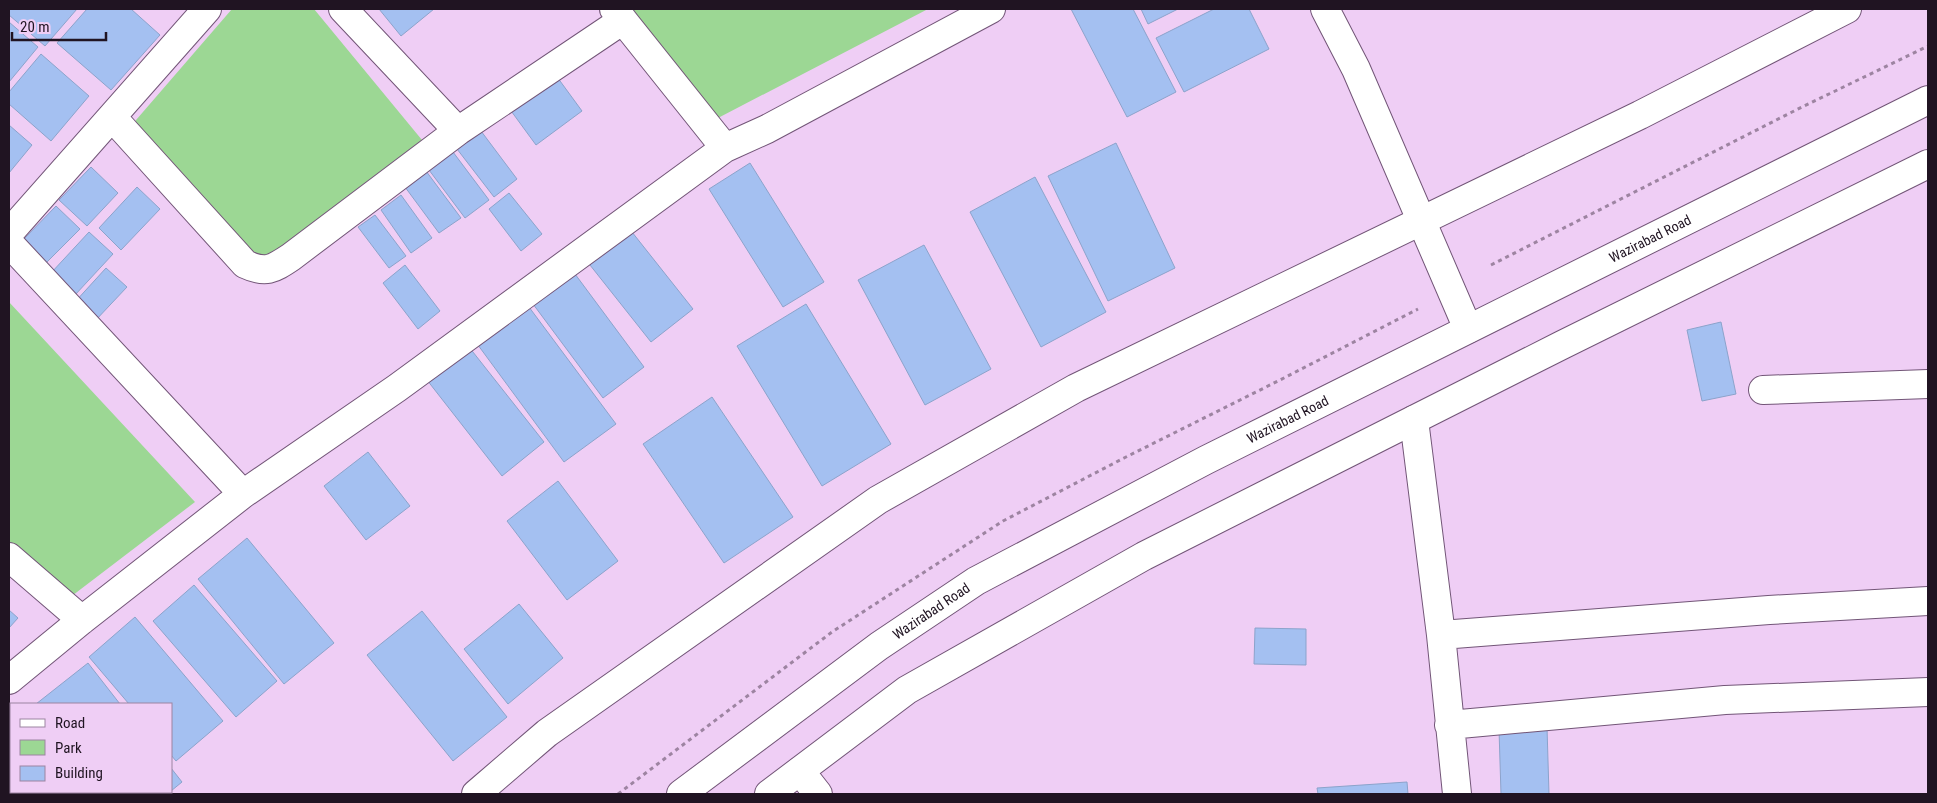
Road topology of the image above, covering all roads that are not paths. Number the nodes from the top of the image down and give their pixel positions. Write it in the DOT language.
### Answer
graph roads {
  1 [pos="343,9"];
  2 [pos="991,9"];
  3 [pos="1325,9"];
  4 [pos="1847,9"];
  5 [pos="192,13"];
  6 [pos="619,14"];
  7 [pos="1928,100"];
  8 [pos="112,118"];
  9 [pos="458,131"];
  10 [pos="725,148"];
  11 [pos="1928,164"];
  12 [pos="1421,222"];
  13 [pos="9,233"];
  14 [pos="9,243"];
  15 [pos="1468,329"];
  16 [pos="1928,384"];
  17 [pos="1763,390"];
  18 [pos="1414,420"];
  19 [pos="243,494"];
  20 [pos="9,557"];
  21 [pos="1928,601"];
  22 [pos="82,620"];
  23 [pos="1440,635"];
  24 [pos="9,680"];
  25 [pos="1928,692"];
  26 [pos="1449,725"];
  27 [pos="800,771"];
  28 [pos="476,794"];
  29 [pos="681,794"];
  30 [pos="769,794"];
  31 [pos="818,794"];
  32 [pos="1457,794"];
  1 -- 9 [label="main road"];
  2 -- 10 [label="main road"];
  3 -- 12 [label="main road"];
  4 -- 12 [label="main road"];
  5 -- 8 [label="main road"];
  6 -- 9 [label="main road"];
  6 -- 10 [label="main road"];
  7 -- 15 [label="main road, Wazirabad Road"];
  8 -- 9 [label="main road"];
  8 -- 13 [label="main road"];
  10 -- 19 [label="main road"];
  11 -- 18 [label="main road"];
  12 -- 15 [label="main road"];
  12 -- 28 [label="main road"];
  14 -- 19 [label="main road"];
  15 -- 29 [label="main road, Wazirabad Road"];
  16 -- 17 [label="main road"];
  18 -- 23 [label="main road"];
  18 -- 27 [label="main road"];
  19 -- 22 [label="main road"];
  20 -- 22 [label="main road"];
  21 -- 23 [label="main road"];
  22 -- 24 [label="main road"];
  23 -- 26 [label="main road"];
  25 -- 26 [label="main road"];
  26 -- 32 [label="main road"];
  27 -- 30 [label="main road"];
  27 -- 31 [label="main road"];
}
